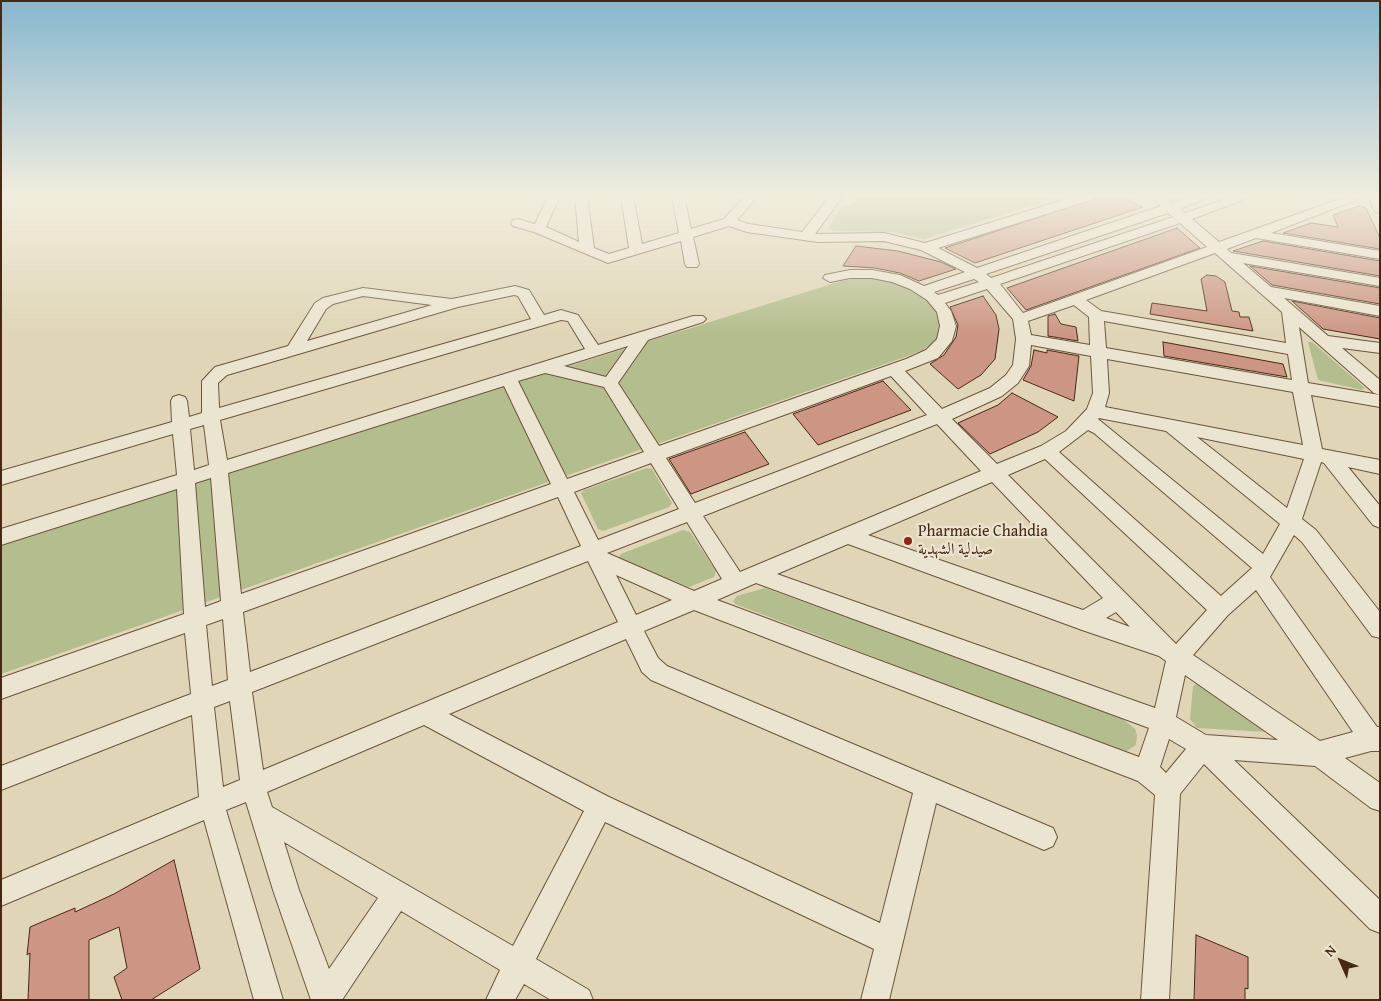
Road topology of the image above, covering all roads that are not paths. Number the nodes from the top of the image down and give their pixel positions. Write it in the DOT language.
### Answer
graph roads {
  1 [pos="570,243"];
  2 [pos="586,243"];
  3 [pos="635,243"];
  4 [pos="661,243"];
  5 [pos="688,243"];
  6 [pos="908,243"];
  7 [pos="940,243"];
  8 [pos="1077,243"];
  9 [pos="1101,243"];
  10 [pos="1210,243"];
  11 [pos="1239,243"];
  12 [pos="1307,243"];
  13 [pos="926,247"];
  14 [pos="587,250"];
  15 [pos="636,250"];
  16 [pos="1222,252"];
  17 [pos="1380,255"];
  18 [pos="692,264"];
  19 [pos="830,278"];
  20 [pos="983,278"];
  21 [pos="1380,282"];
  22 [pos="1267,291"];
  23 [pos="929,296"];
  24 [pos="1076,299"];
  25 [pos="455,303"];
  26 [pos="1289,311"];
  27 [pos="1380,311"];
  28 [pos="1096,315"];
  29 [pos="698,319"];
  30 [pos="1020,319"];
  31 [pos="539,320"];
  32 [pos="643,336"];
  33 [pos="1024,339"];
  34 [pos="1322,340"];
  35 [pos="1380,348"];
  36 [pos="294,350"];
  37 [pos="1295,350"];
  38 [pos="594,351"];
  39 [pos="1100,353"];
  40 [pos="544,367"];
  41 [pos="893,369"];
  42 [pos="508,378"];
  43 [pos="610,382"];
  44 [pos="1301,388"];
  45 [pos="1380,389"];
  46 [pos="179,401"];
  47 [pos="1380,401"];
  48 [pos="1091,416"];
  49 [pos="211,417"];
  50 [pos="940,417"];
  51 [pos="181,426"];
  52 [pos="1172,428"];
  53 [pos="1047,451"];
  54 [pos="655,455"];
  55 [pos="1322,456"];
  56 [pos="1380,467"];
  57 [pos="219,469"];
  58 [pos="994,473"];
  59 [pos="1,478"];
  60 [pos="186,479"];
  61 [pos="562,488"];
  62 [pos="691,512"];
  63 [pos="1292,520"];
  64 [pos="1380,520"];
  65 [pos="846,535"];
  66 [pos="1,537"];
  67 [pos="594,553"];
  68 [pos="1262,572"];
  69 [pos="744,578"];
  70 [pos="694,600"];
  71 [pos="1119,600"];
  72 [pos="232,607"];
  73 [pos="1221,609"];
  74 [pos="195,620"];
  75 [pos="1082,621"];
  76 [pos="631,626"];
  77 [pos="1380,628"];
  78 [pos="1172,653"];
  79 [pos="240,687"];
  80 [pos="1,689"];
  81 [pos="202,701"];
  82 [pos="426,714"];
  83 [pos="1163,722"];
  84 [pos="1375,739"];
  85 [pos="1203,746"];
  86 [pos="1315,754"];
  87 [pos="1146,772"];
  88 [pos="1,778"];
  89 [pos="253,786"];
  90 [pos="927,787"];
  91 [pos="1168,790"];
  92 [pos="1380,799"];
  93 [pos="212,804"];
  94 [pos="600,806"];
  95 [pos="263,816"];
  96 [pos="1044,837"];
  97 [pos="1,893"];
  98 [pos="396,895"];
  99 [pos="1380,919"];
  100 [pos="889,942"];
  101 [pos="518,966"];
  102 [pos="269,1000"];
  103 [pos="326,1000"];
  104 [pos="500,1000"];
  105 [pos="579,1000"];
  106 [pos="875,1000"];
  107 [pos="1155,1000"];
  1 -- 14 [label="street"];
  2 -- 14 [label="street"];
  3 -- 15 [label="street"];
  4 -- 15 [label="street"];
  5 -- 18 [label="street"];
  6 -- 13 [label="street"];
  7 -- 13 [label="street"];
  8 -- 20 [label="street"];
  9 -- 20 [label="street"];
  10 -- 16 [label="street"];
  11 -- 16 [label="street"];
  12 -- 17 [label="street"];
  13 -- 20 [label="street"];
  14 -- 15 [label="street"];
  16 -- 21 [label="street"];
  16 -- 22 [label="street"];
  16 -- 24 [label="street"];
  19 -- 23 [label="street"];
  20 -- 23 [label="street"];
  20 -- 30 [label="street"];
  22 -- 26 [label="street"];
  22 -- 27 [label="street"];
  23 -- 41 [label="street"];
  24 -- 28 [label="street"];
  24 -- 30 [label="street"];
  25 -- 31 [label="street"];
  25 -- 36 [label="street"];
  25 -- 36 [label="street"];
  26 -- 34 [label="street"];
  26 -- 37 [label="street"];
  28 -- 37 [label="street"];
  28 -- 39 [label="street"];
  29 -- 32 [label="street"];
  30 -- 33 [label="street"];
  31 -- 38 [label="street"];
  31 -- 49 [label="street"];
  32 -- 38 [label="street"];
  32 -- 43 [label="street"];
  33 -- 39 [label="street"];
  33 -- 50 [label="street"];
  34 -- 35 [label="street"];
  34 -- 45 [label="street"];
  36 -- 49 [label="street"];
  37 -- 44 [label="street"];
  38 -- 40 [label="street"];
  39 -- 44 [label="street"];
  39 -- 48 [label="street"];
  40 -- 42 [label="street"];
  40 -- 43 [label="street"];
  41 -- 50 [label="street"];
  41 -- 54 [label="street"];
  42 -- 57 [label="street"];
  42 -- 61 [label="street"];
  43 -- 54 [label="street"];
  44 -- 47 [label="street"];
  44 -- 55 [label="street"];
  46 -- 51 [label="street"];
  48 -- 52 [label="street"];
  48 -- 53 [label="street"];
  48 -- 68 [label="street"];
  49 -- 51 [label="street"];
  49 -- 57 [label="street"];
  50 -- 58 [label="street"];
  50 -- 62 [label="street"];
  51 -- 59 [label="street"];
  51 -- 60 [label="street"];
  52 -- 55 [label="street"];
  52 -- 63 [label="street"];
  53 -- 58 [label="street"];
  53 -- 73 [label="street"];
  54 -- 61 [label="street"];
  54 -- 62 [label="street"];
  55 -- 56 [label="street"];
  55 -- 63 [label="street"];
  55 -- 64 [label="street"];
  57 -- 60 [label="street"];
  57 -- 72 [label="street"];
  58 -- 65 [label="street"];
  58 -- 71 [label="street"];
  60 -- 66 [label="street"];
  60 -- 74 [label="street"];
  61 -- 67 [label="street"];
  61 -- 72 [label="street"];
  62 -- 67 [label="street"];
  62 -- 69 [label="street"];
  63 -- 68 [label="street"];
  63 -- 77 [label="street"];
  65 -- 69 [label="street"];
  65 -- 75 [label="street"];
  67 -- 70 [label="street"];
  67 -- 76 [label="street"];
  67 -- 79 [label="street"];
  68 -- 73 [label="street"];
  68 -- 84 [label="street"];
  69 -- 70 [label="street"];
  69 -- 83 [label="street"];
  70 -- 76 [label="street"];
  70 -- 87 [label="street"];
  71 -- 75 [label="street"];
  71 -- 78 [label="street"];
  72 -- 74 [label="street"];
  72 -- 79 [label="street"];
  73 -- 78 [label="street"];
  74 -- 80 [label="street"];
  74 -- 81 [label="street"];
  75 -- 78 [label="street"];
  76 -- 82 [label="street"];
  76 -- 90 [label="street"];
  78 -- 83 [label="street"];
  78 -- 86 [label="street"];
  79 -- 81 [label="street"];
  79 -- 89 [label="street"];
  81 -- 88 [label="street"];
  81 -- 93 [label="street"];
  82 -- 89 [label="street"];
  82 -- 94 [label="street"];
  83 -- 85 [label="street"];
  83 -- 87 [label="street"];
  84 -- 86 [label="street"];
  85 -- 86 [label="street"];
  85 -- 91 [label="street"];
  85 -- 99 [label="street"];
  86 -- 92 [label="street"];
  87 -- 91 [label="street"];
  89 -- 93 [label="street"];
  89 -- 95 [label="street"];
  90 -- 96 [label="street"];
  90 -- 100 [label="street"];
  91 -- 107 [label="street"];
  93 -- 97 [label="street"];
  93 -- 102 [label="street"];
  94 -- 100 [label="street"];
  94 -- 101 [label="street"];
  95 -- 98 [label="street"];
  95 -- 103 [label="street"];
  98 -- 101 [label="street"];
  98 -- 103 [label="street"];
  100 -- 106 [label="street"];
  101 -- 104 [label="street"];
  101 -- 105 [label="street"];
}
